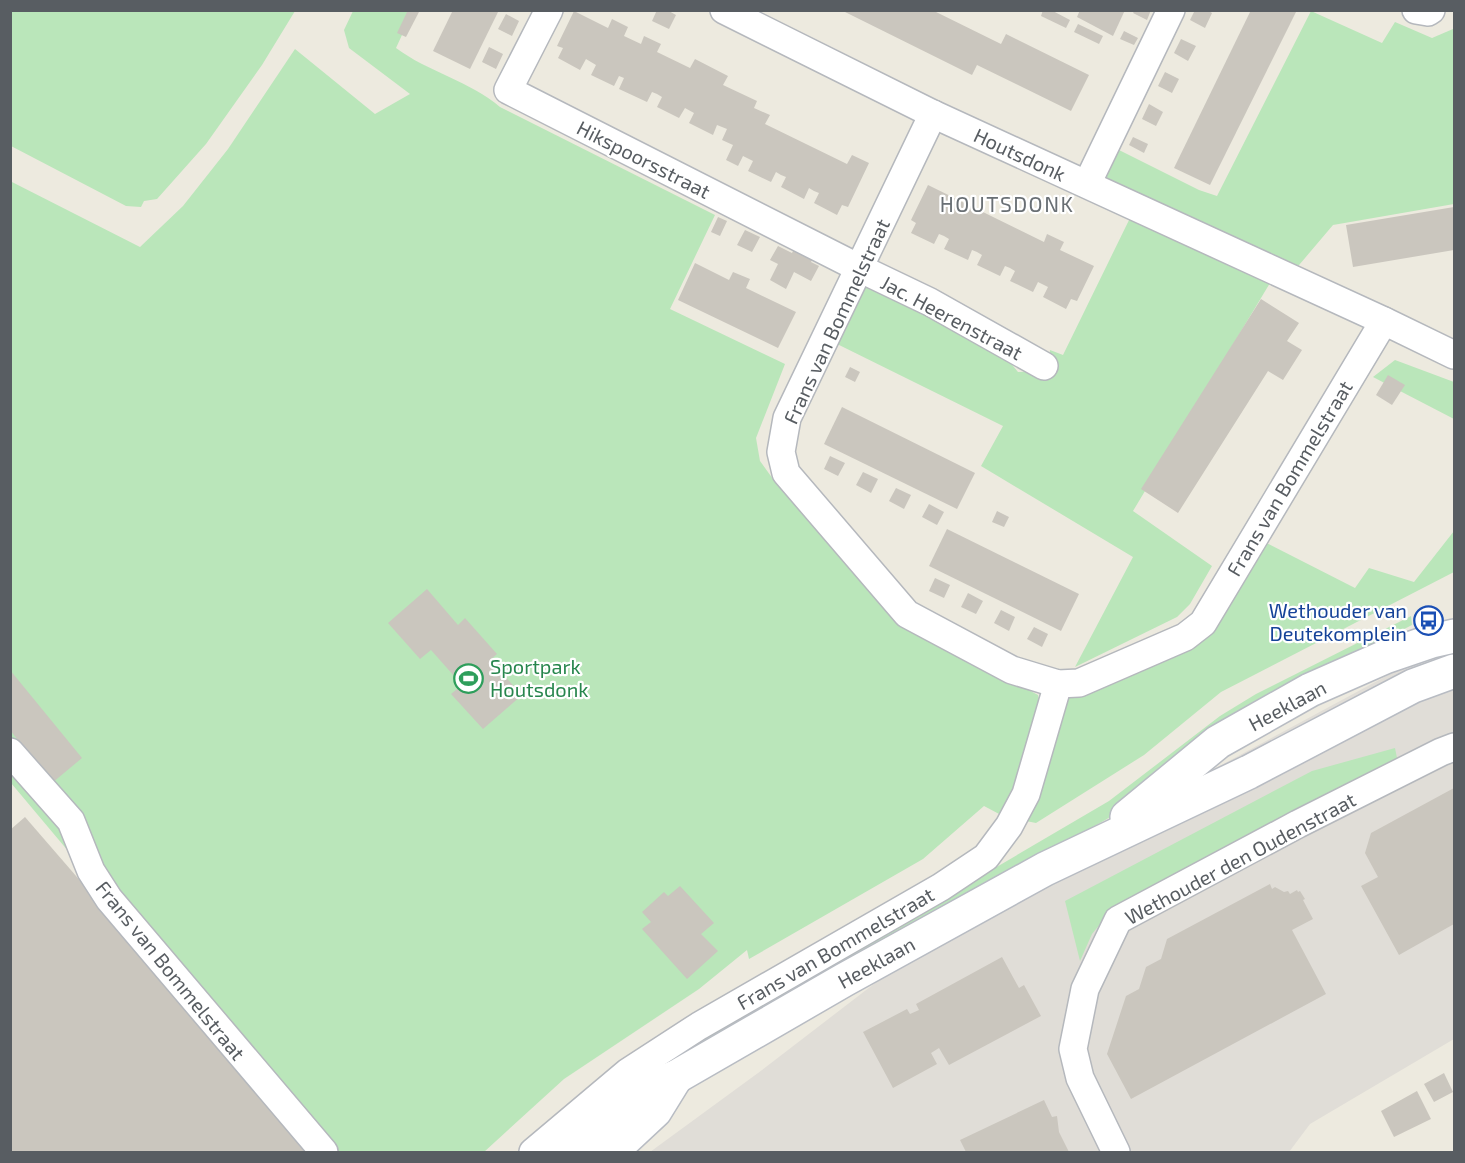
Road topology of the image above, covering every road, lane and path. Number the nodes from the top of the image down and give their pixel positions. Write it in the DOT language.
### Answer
graph roads {
  1 [pos="549,10"];
  2 [pos="1171,10"];
  3 [pos="1416,10"];
  4 [pos="1431,10"];
  5 [pos="728,12"];
  6 [pos="933,114"];
  7 [pos="1087,184"];
  8 [pos="859,268"];
  9 [pos="1384,321"];
  10 [pos="1455,355"];
  11 [pos="1044,366"];
  12 [pos="1455,636"];
  13 [pos="1455,671"];
  14 [pos="1058,684"];
  15 [pos="1455,747"];
  16 [pos="10,752"];
  17 [pos="1081,854"];
  18 [pos="676,1077"];
  19 [pos="324,1152"];
  20 [pos="533,1152"];
  21 [pos="568,1152"];
  22 [pos="611,1152"];
  23 [pos="1116,1152"];
  1 -- 8 [label="street, Hikspoorsstraat"];
  2 -- 7 [label="street"];
  3 -- 4 [label="street"];
  5 -- 6 [label="street, Houtsdonk"];
  6 -- 7 [label="street, Houtsdonk"];
  6 -- 8 [label="street, Frans van Bommelstraat"];
  7 -- 9 [label="street, Houtsdonk"];
  8 -- 11 [label="street, Jac. Heerenstraat"];
  8 -- 14 [label="street, Frans van Bommelstraat"];
  9 -- 10 [label="street"];
  9 -- 14 [label="street, Frans van Bommelstraat"];
  12 -- 17 [label="main road, Heeklaan"];
  13 -- 17 [label="main road, Heeklaan"];
  14 -- 20 [label="street, Frans van Bommelstraat"];
  15 -- 23 [label="street, Wethouder den Oudenstraat"];
  16 -- 19 [label="street, Frans van Bommelstraat"];
  17 -- 18 [label="main road, Heeklaan"];
  18 -- 21 [label="main road, Heeklaan"];
  18 -- 22 [label="main road, Heeklaan"];
}
